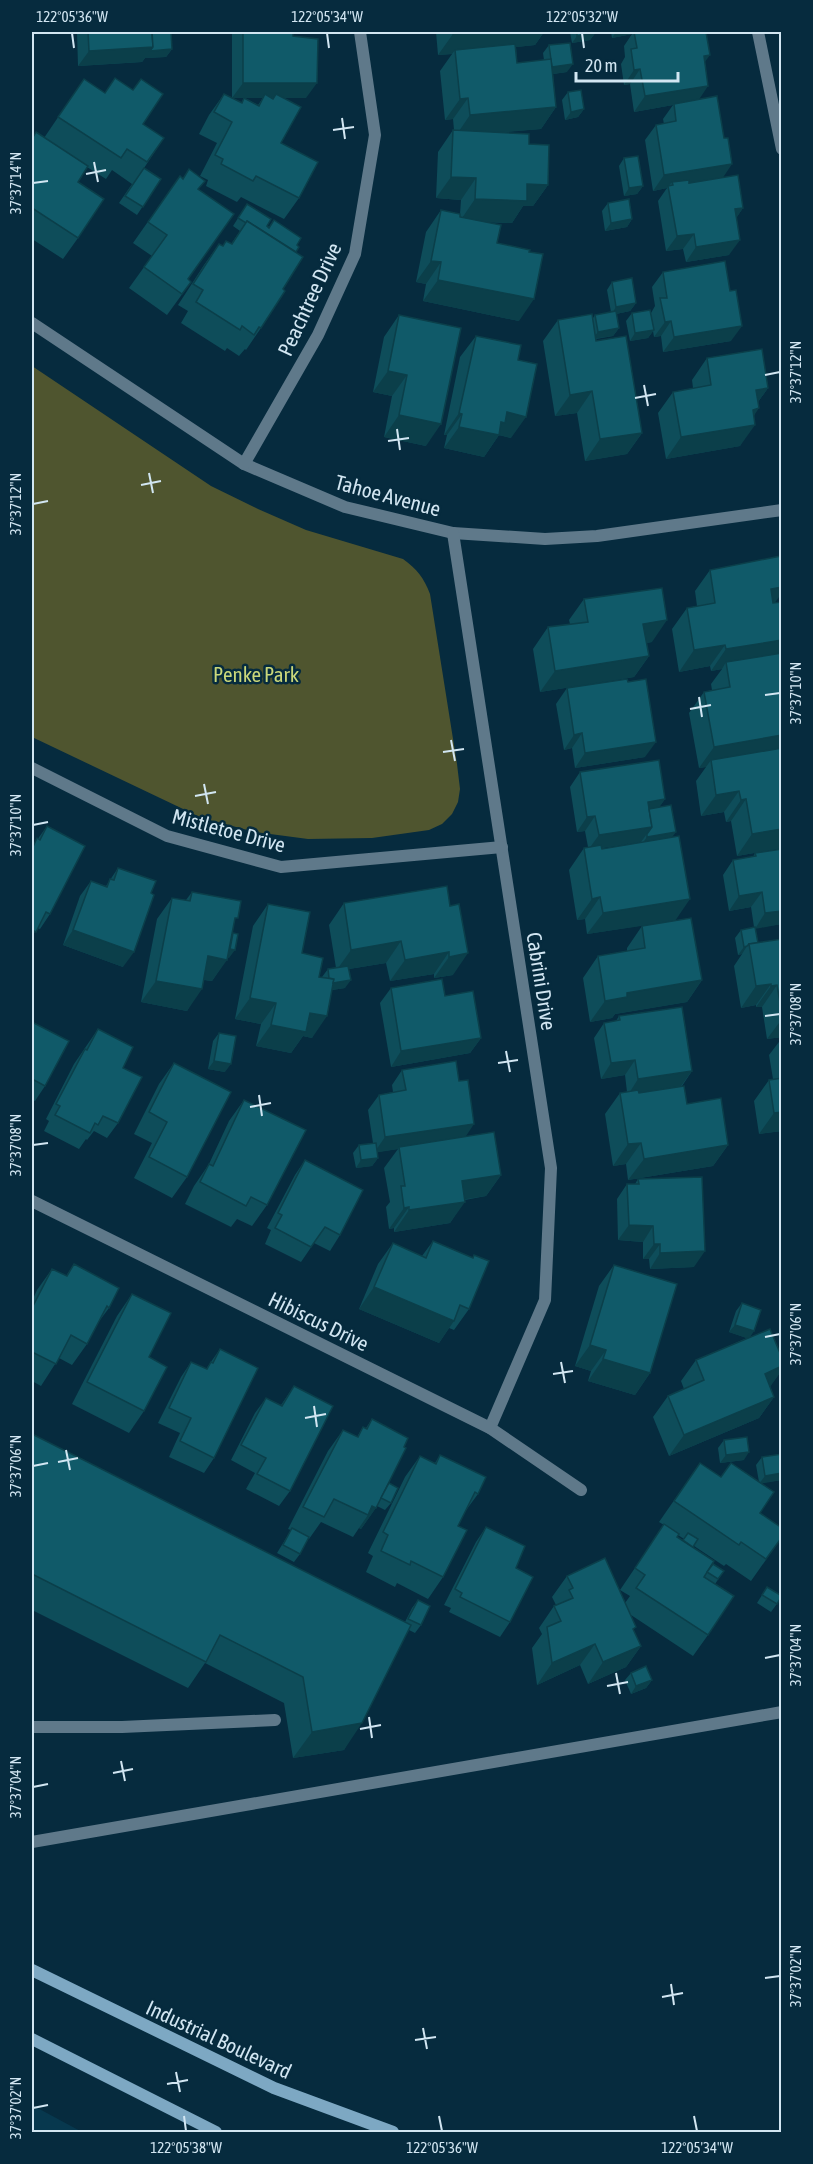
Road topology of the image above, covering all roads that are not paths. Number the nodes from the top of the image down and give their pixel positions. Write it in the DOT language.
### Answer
graph roads {
  1 [pos="360,32"];
  2 [pos="758,32"];
  3 [pos="782,149"];
  4 [pos="32,323"];
  5 [pos="244,464"];
  6 [pos="782,510"];
  7 [pos="453,532"];
  8 [pos="32,768"];
  9 [pos="502,847"];
  10 [pos="32,1201"];
  11 [pos="490,1428"];
  12 [pos="581,1490"];
  13 [pos="782,1712"];
  14 [pos="275,1720"];
  15 [pos="32,1727"];
  16 [pos="32,1842"];
  17 [pos="32,1970"];
  18 [pos="32,2039"];
  19 [pos="216,2133"];
  20 [pos="393,2133"];
  1 -- 5 [label="street, Peachtree Drive"];
  2 -- 3 [label="street"];
  4 -- 5 [label="street, Tahoe Avenue"];
  5 -- 7 [label="street, Tahoe Avenue"];
  6 -- 7 [label="street, Tahoe Avenue"];
  7 -- 9 [label="street, Cabrini Drive"];
  8 -- 9 [label="street, Mistletoe Drive"];
  9 -- 11 [label="street, Cabrini Drive"];
  10 -- 11 [label="street, Hibiscus Drive"];
  11 -- 12 [label="street, Hibiscus Drive"];
  13 -- 16 [label="street"];
  14 -- 15 [label="street"];
  17 -- 20 [label="main road, Industrial Boulevard"];
  18 -- 19 [label="main road"];
}
